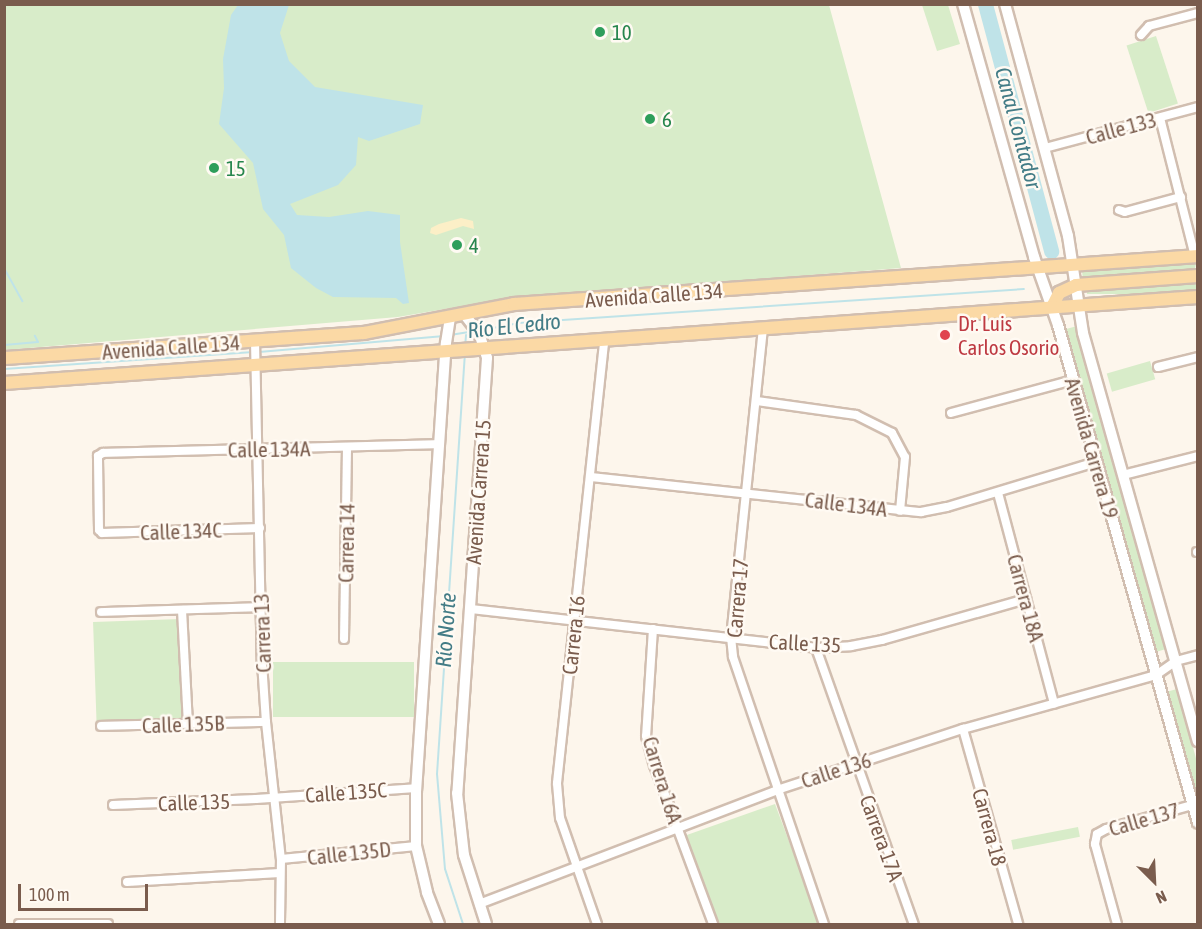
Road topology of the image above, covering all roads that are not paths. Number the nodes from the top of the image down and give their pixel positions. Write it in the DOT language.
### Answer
graph roads {
  1 [pos="964,4"];
  2 [pos="1005,7"];
  3 [pos="1197,13"];
  4 [pos="1141,35"];
  5 [pos="1197,107"];
  6 [pos="1160,118"];
  7 [pos="1045,148"];
  8 [pos="1181,197"];
  9 [pos="1119,210"];
  10 [pos="1196,258"];
  11 [pos="1074,266"];
  12 [pos="1037,268"];
  13 [pos="1197,276"];
  14 [pos="1076,285"];
  15 [pos="1197,297"];
  16 [pos="1079,306"];
  17 [pos="1052,308"];
  18 [pos="464,314"];
  19 [pos="449,321"];
  20 [pos="763,328"];
  21 [pos="604,340"];
  22 [pos="481,345"];
  23 [pos="449,347"];
  24 [pos="255,353"];
  25 [pos="1197,357"];
  26 [pos="4,358"];
  27 [pos="1158,367"];
  28 [pos="1073,380"];
  29 [pos="4,383"];
  30 [pos="757,401"];
  31 [pos="951,413"];
  32 [pos="440,444"];
  33 [pos="347,447"];
  34 [pos="258,449"];
  35 [pos="1197,456"];
  36 [pos="1096,462"];
  37 [pos="1123,475"];
  38 [pos="591,477"];
  39 [pos="748,492"];
  40 [pos="998,492"];
  41 [pos="900,511"];
  42 [pos="260,528"];
  43 [pos="102,533"];
  44 [pos="1026,599"];
  45 [pos="260,607"];
  46 [pos="471,609"];
  47 [pos="182,610"];
  48 [pos="100,612"];
  49 [pos="574,621"];
  50 [pos="652,629"];
  51 [pos="731,637"];
  52 [pos="344,639"];
  53 [pos="816,648"];
  54 [pos="1197,655"];
  55 [pos="1176,661"];
  56 [pos="1156,675"];
  57 [pos="1054,704"];
  58 [pos="266,722"];
  59 [pos="188,724"];
  60 [pos="101,726"];
  61 [pos="963,729"];
  62 [pos="1197,741"];
  63 [pos="855,763"];
  64 [pos="416,788"];
  65 [pos="777,790"];
  66 [pos="275,797"];
  67 [pos="113,805"];
  68 [pos="1192,805"];
  69 [pos="1197,823"];
  70 [pos="677,828"];
  71 [pos="416,846"];
  72 [pos="281,859"];
  73 [pos="575,867"];
  74 [pos="280,873"];
  75 [pos="127,882"];
  76 [pos="479,904"];
  77 [pos="19,924"];
  78 [pos="108,924"];
  79 [pos="280,924"];
  80 [pos="439,924"];
  81 [pos="486,924"];
  82 [pos="597,924"];
  83 [pos="713,924"];
  84 [pos="824,924"];
  85 [pos="914,924"];
  86 [pos="1018,924"];
  87 [pos="1117,924"];
  1 -- 12 [label="main road, Avenida Carrera 19"];
  2 -- 7 [label="main road, Avenida Carrera 19"];
  3 -- 4 [label="street"];
  5 -- 6 [label="street, Calle 133"];
  6 -- 7 [label="street, Calle 133"];
  6 -- 8 [label="street"];
  7 -- 11 [label="main road, Avenida Carrera 19"];
  8 -- 9 [label="street"];
  8 -- 10 [label="street"];
  10 -- 11 [label="main road, Avenida Calle 134"];
  11 -- 12 [label="main road, Avenida Calle 134"];
  11 -- 14 [label="main road, Avenida Carrera 19"];
  12 -- 17 [label="main road, Avenida Carrera 19"];
  12 -- 18 [label="main road, Avenida Calle 134"];
  13 -- 14 [label="main road"];
  14 -- 16 [label="main road, Avenida Carrera 19"];
  14 -- 17 [label="main road"];
  15 -- 16 [label="main road, Avenida Calle 134"];
  16 -- 17 [label="main road, Avenida Calle 134"];
  16 -- 37 [label="main road, Avenida Carrera 19"];
  17 -- 20 [label="main road, Avenida Calle 134"];
  17 -- 28 [label="main road, Avenida Carrera 19"];
  18 -- 19 [label="main road, Avenida Calle 134"];
  18 -- 22 [label="main road, Avenida Carrera 15"];
  19 -- 23 [label="main road, Avenida Carrera 15"];
  19 -- 24 [label="main road, Avenida Calle 134"];
  20 -- 21 [label="main road, Avenida Calle 134"];
  20 -- 30 [label="street, Carrera 17"];
  21 -- 22 [label="main road, Avenida Calle 134"];
  21 -- 38 [label="street, Carrera 16"];
  22 -- 23 [label="main road, Avenida Calle 134"];
  22 -- 46 [label="main road, Avenida Carrera 15"];
  23 -- 24 [label="main road, Avenida Calle 134"];
  23 -- 32 [label="main road, Avenida Carrera 15"];
  24 -- 26 [label="main road, Avenida Calle 134"];
  24 -- 29 [label="main road, Avenida Calle 134"];
  24 -- 34 [label="street, Carrera 13"];
  25 -- 27 [label="street"];
  28 -- 31 [label="street"];
  28 -- 36 [label="main road, Avenida Carrera 19"];
  30 -- 39 [label="street, Carrera 17"];
  30 -- 41 [label="street"];
  32 -- 33 [label="street, Calle 134A"];
  32 -- 64 [label="main road, Avenida Carrera 15"];
  33 -- 34 [label="street, Calle 134A"];
  33 -- 52 [label="street, Carrera 14"];
  34 -- 42 [label="street, Carrera 13"];
  34 -- 43 [label="street, Calle 134A"];
  35 -- 37 [label="street"];
  36 -- 40 [label="street, Calle 134A"];
  36 -- 56 [label="main road, Avenida Carrera 19"];
  37 -- 55 [label="main road, Avenida Carrera 19"];
  38 -- 39 [label="street, Calle 134A"];
  38 -- 49 [label="street, Carrera 16"];
  39 -- 41 [label="street, Calle 134A"];
  39 -- 51 [label="street, Carrera 17"];
  40 -- 41 [label="street, Calle 134A"];
  40 -- 44 [label="street, Carrera 18A"];
  42 -- 43 [label="street, Calle 134C"];
  42 -- 45 [label="street, Carrera 13"];
  44 -- 53 [label="street, Calle 135"];
  44 -- 57 [label="street, Carrera 18A"];
  45 -- 47 [label="street"];
  45 -- 58 [label="street, Carrera 13"];
  46 -- 49 [label="street, Calle 135"];
  46 -- 76 [label="main road, Avenida Carrera 15"];
  47 -- 48 [label="street"];
  47 -- 59 [label="street"];
  49 -- 50 [label="street, Calle 135"];
  49 -- 73 [label="street, Carrera 16"];
  50 -- 51 [label="street, Calle 135"];
  50 -- 70 [label="street, Carrera 16A"];
  51 -- 53 [label="street, Calle 135"];
  51 -- 65 [label="street, Carrera 17"];
  53 -- 63 [label="street, Carrera 17A"];
  54 -- 55 [label="street, Calle 136"];
  55 -- 56 [label="street, Calle 136"];
  55 -- 62 [label="main road, Avenida Carrera 19"];
  56 -- 57 [label="street, Calle 136"];
  56 -- 68 [label="main road, Avenida Carrera 19"];
  57 -- 61 [label="street, Calle 136"];
  58 -- 59 [label="street, Calle 135B"];
  58 -- 66 [label="street, Carrera 13"];
  59 -- 60 [label="street, Calle 135B"];
  61 -- 63 [label="street, Calle 136"];
  61 -- 86 [label="street, Carrera 18"];
  63 -- 65 [label="street, Calle 136"];
  63 -- 85 [label="street, Carrera 17A"];
  64 -- 66 [label="street, Calle 135C"];
  64 -- 71 [label="main road, Avenida Carrera 15"];
  65 -- 70 [label="street, Calle 136"];
  65 -- 84 [label="street, Carrera 17"];
  66 -- 67 [label="street, Calle 135"];
  66 -- 72 [label="street, Carrera 13"];
  68 -- 69 [label="main road, Avenida Carrera 19"];
  68 -- 87 [label="street, Calle 137"];
  70 -- 73 [label="street, Calle 136"];
  70 -- 83 [label="street, Carrera 16A"];
  71 -- 72 [label="street, Calle 135D"];
  71 -- 80 [label="main road, Avenida Carrera 15"];
  72 -- 74 [label="street, Carrera 13"];
  73 -- 76 [label="street, Calle 136"];
  73 -- 82 [label="street, Carrera 16"];
  74 -- 75 [label="street"];
  74 -- 79 [label="street, Carrera 13"];
  76 -- 81 [label="main road, Avenida Carrera 15"];
  77 -- 78 [label="street"];
}
